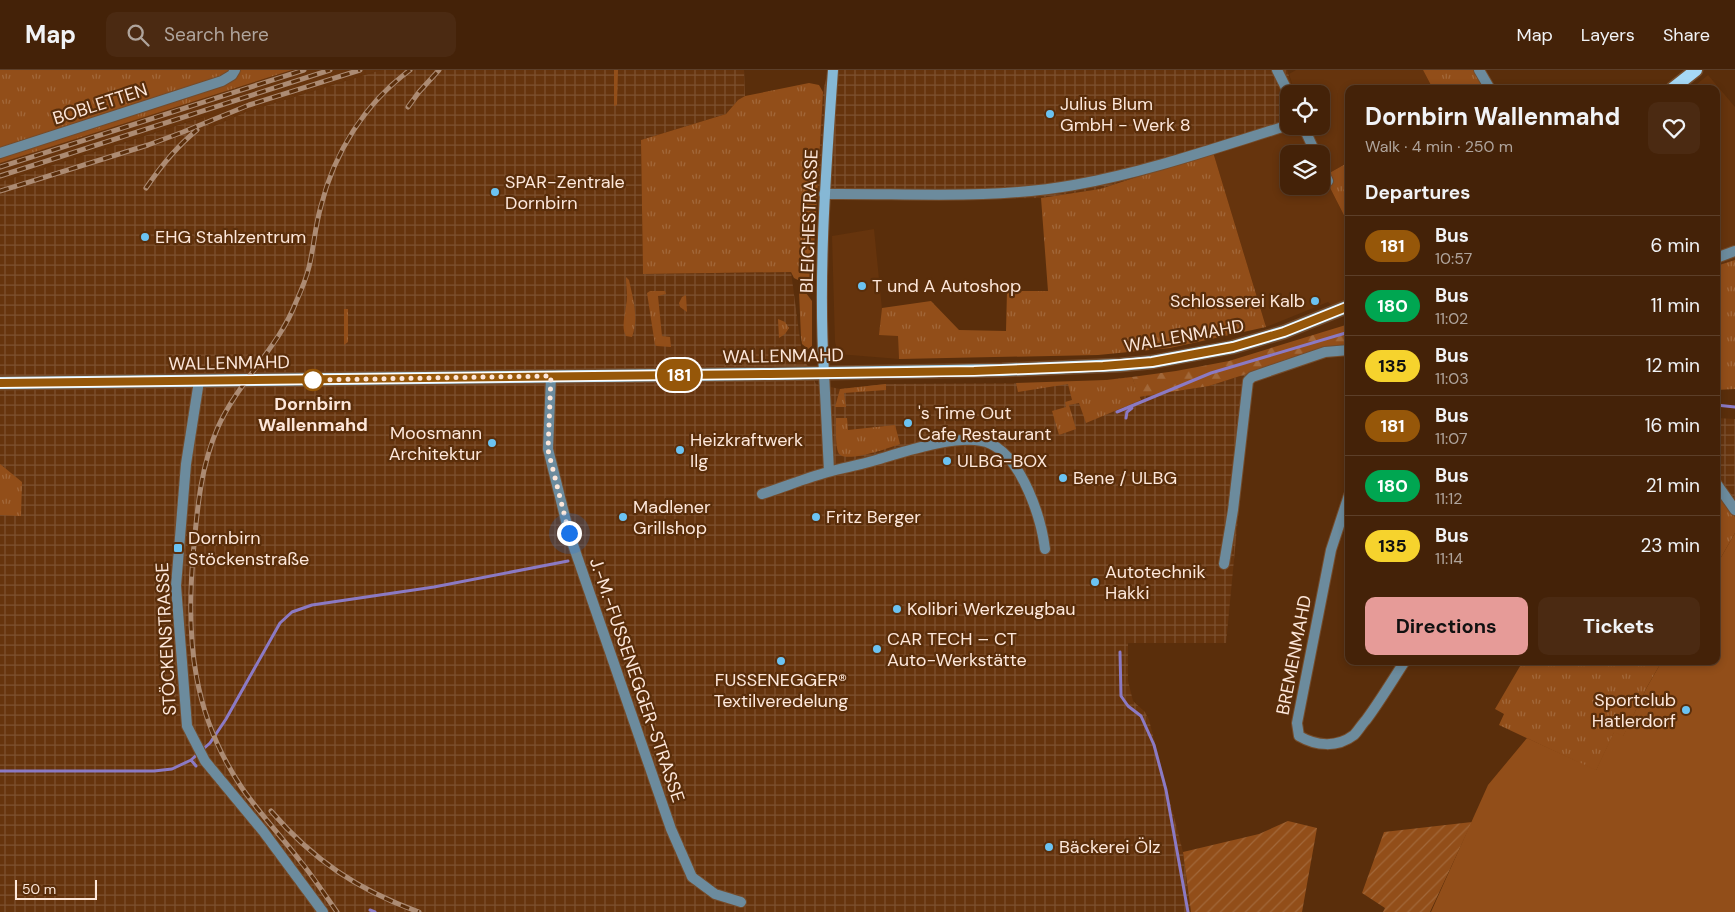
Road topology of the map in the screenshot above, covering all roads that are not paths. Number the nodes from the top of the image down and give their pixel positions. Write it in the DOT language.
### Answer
graph roads {
  1 [pos="235,70"];
  2 [pos="833,70"];
  3 [pos="1277,70"];
  4 [pos="1479,70"];
  5 [pos="1696,70"];
  6 [pos="1284,85"];
  7 [pos="1488,85"];
  8 [pos="1677,85"];
  9 [pos="1280,128"];
  10 [pos="0,153"];
  11 [pos="824,194"];
  12 [pos="1735,251"];
  13 [pos="1720,257"];
  14 [pos="1345,308"];
  15 [pos="1345,350"];
  16 [pos="824,373"];
  17 [pos="551,376"];
  18 [pos="199,380"];
  19 [pos="0,383"];
  20 [pos="829,471"];
  21 [pos="1720,489"];
  22 [pos="762,494"];
  23 [pos="1345,507"];
  24 [pos="1735,510"];
  25 [pos="1045,549"];
  26 [pos="1224,564"];
  27 [pos="1402,665"];
  28 [pos="741,902"];
  29 [pos="323,912"];
  1 -- 10 [label="street, BOBLETTEN"];
  2 -- 11 [label="main road, BLEICHESTRASSE"];
  3 -- 6 [label="street"];
  4 -- 7 [label="street"];
  5 -- 8 [label="main road"];
  9 -- 11 [label="street"];
  11 -- 16 [label="main road, BLEICHESTRASSE"];
  12 -- 13 [label="street"];
  14 -- 16 [label="main road, WALLENMAHD"];
  15 -- 26 [label="street"];
  16 -- 17 [label="main road, WALLENMAHD"];
  16 -- 20 [label="street"];
  17 -- 18 [label="main road, WALLENMAHD"];
  17 -- 28 [label="street, J.-M.-FUSSENEGGER-STRASSE"];
  18 -- 19 [label="main road, WALLENMAHD"];
  18 -- 29 [label="street, STÖCKENSTRASSE"];
  20 -- 22 [label="street"];
  20 -- 25 [label="street"];
  21 -- 24 [label="street"];
  23 -- 27 [label="street, BREMENMAHD"];
}
